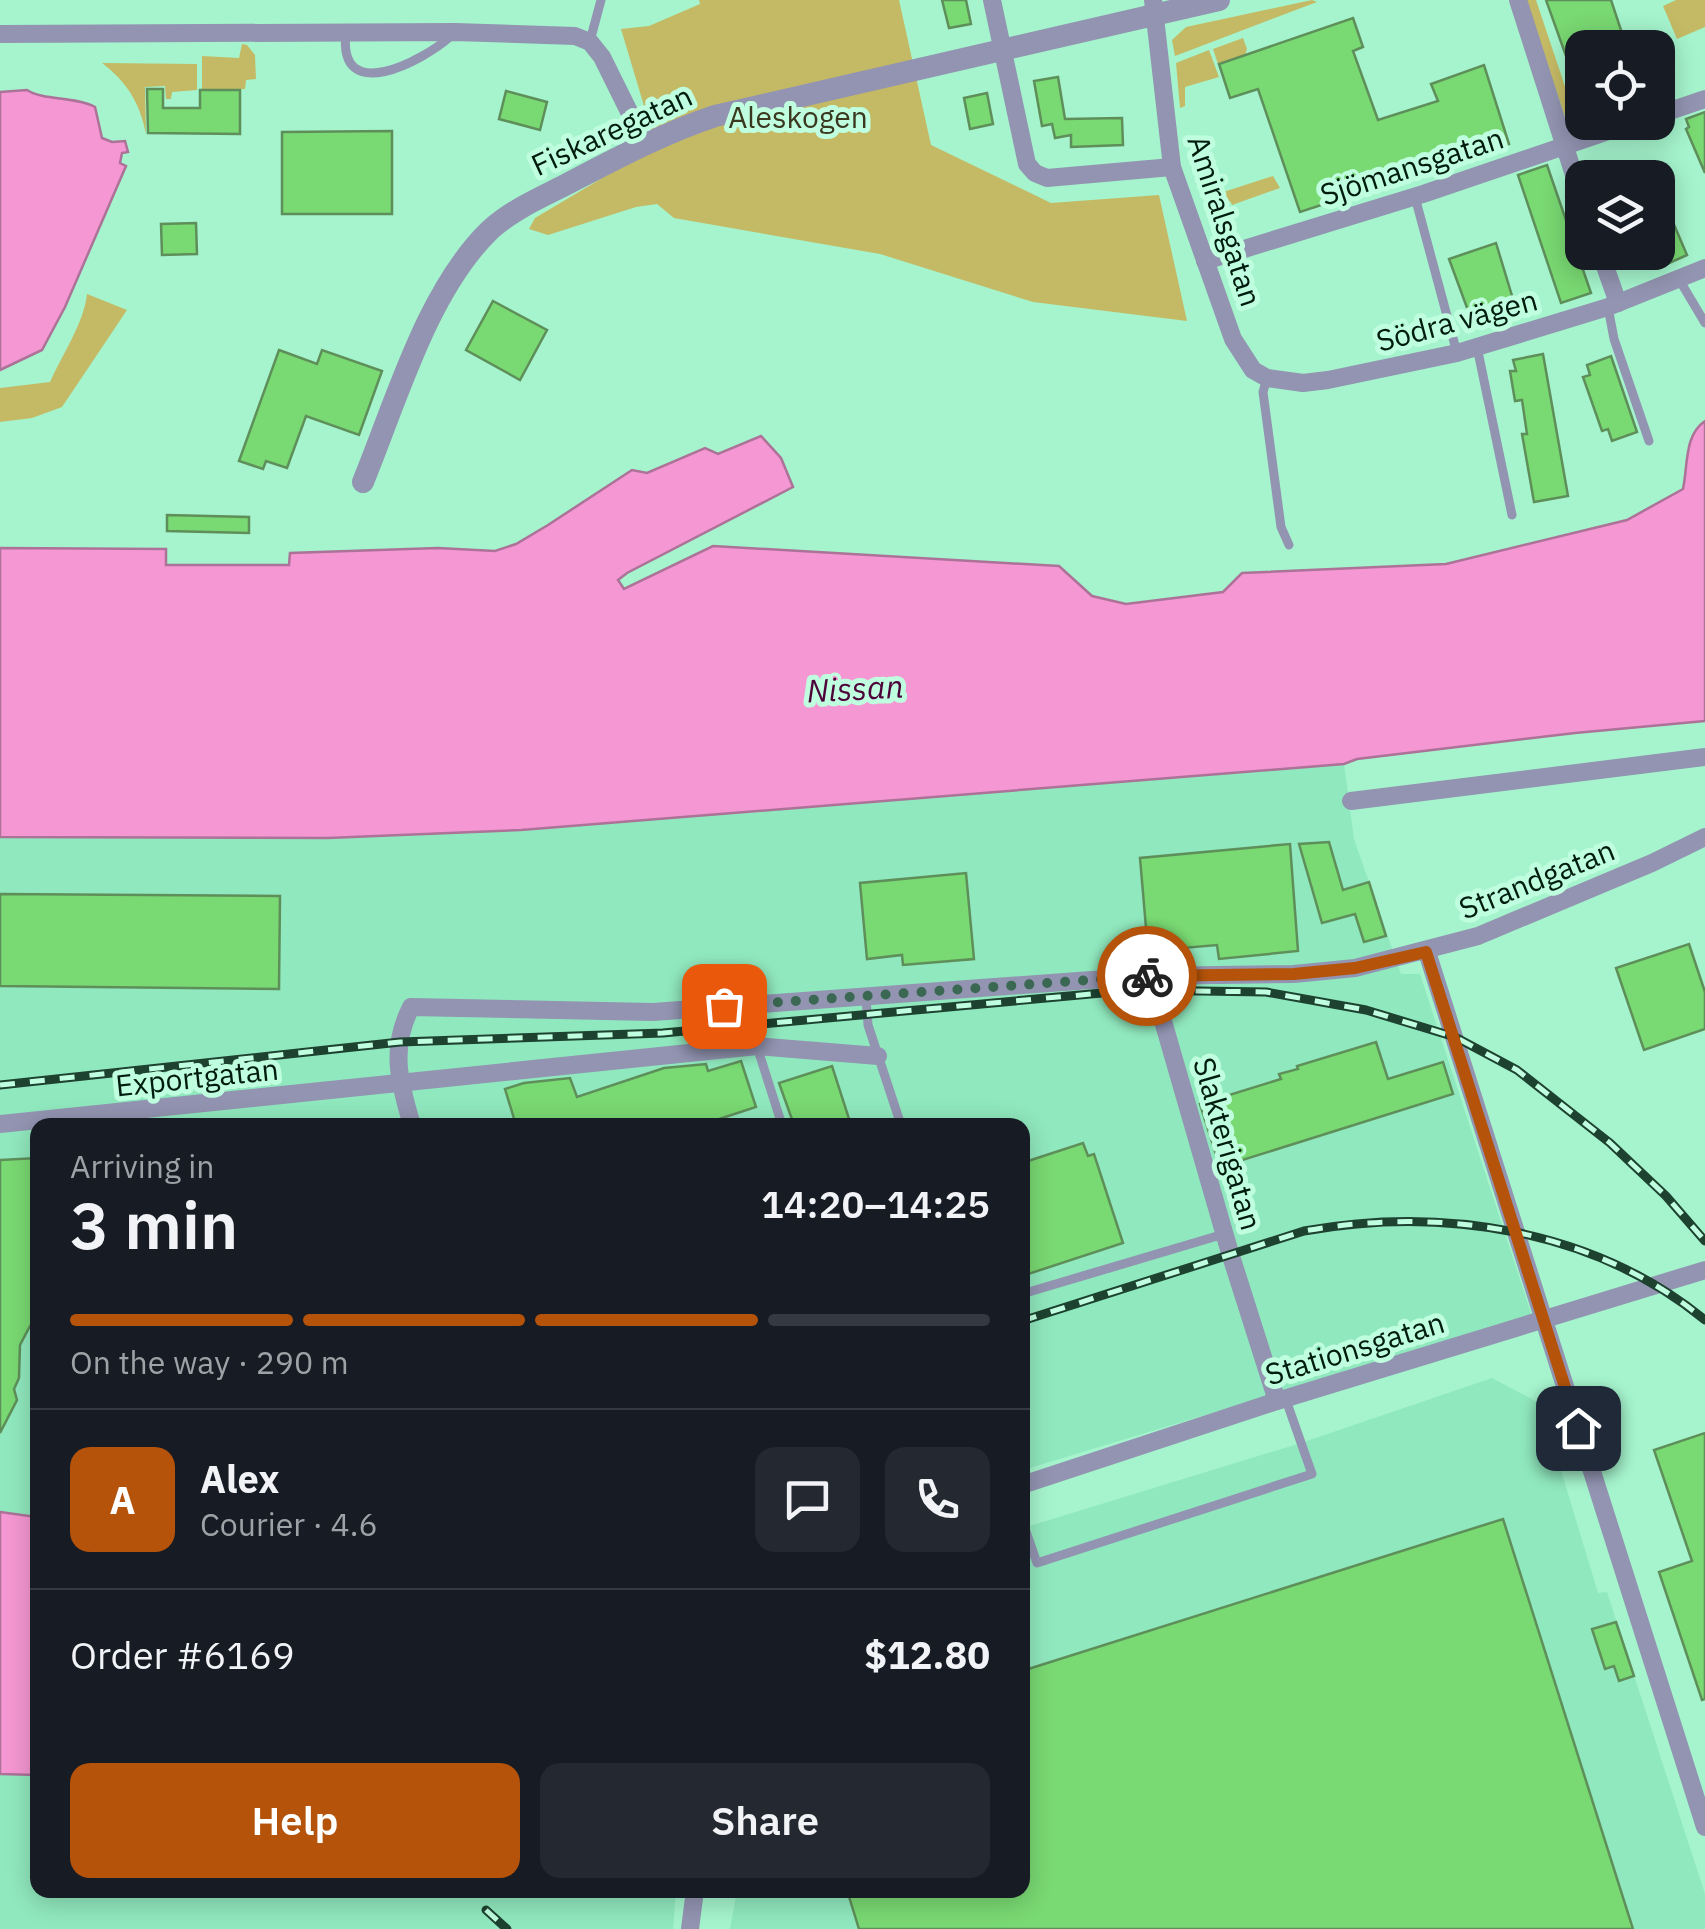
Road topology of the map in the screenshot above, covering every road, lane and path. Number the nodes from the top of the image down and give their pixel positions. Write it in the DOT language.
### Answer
graph roads {
  1 [pos="601,0"];
  2 [pos="992,0"];
  3 [pos="1220,0"];
  4 [pos="1518,0"];
  5 [pos="1154,8"];
  6 [pos="346,32"];
  7 [pos="455,32"];
  8 [pos="0,34"];
  9 [pos="590,42"];
  10 [pos="1004,51"];
  11 [pos="1705,98"];
  12 [pos="1675,109"];
  13 [pos="1582,140"];
  14 [pos="645,144"];
  15 [pos="1564,146"];
  16 [pos="1569,160"];
  17 [pos="1172,167"];
  18 [pos="1415,196"];
  19 [pos="1204,261"];
  20 [pos="1705,268"];
  21 [pos="1604,270"];
  22 [pos="1680,280"];
  23 [pos="1613,305"];
  24 [pos="1705,322"];
  25 [pos="1477,347"];
  26 [pos="1457,353"];
  27 [pos="1266,378"];
  28 [pos="1649,441"];
  29 [pos="363,482"];
  30 [pos="1512,514"];
  31 [pos="1289,545"];
  32 [pos="1705,757"];
  33 [pos="1350,801"];
  34 [pos="1705,837"];
  35 [pos="1426,952"];
  36 [pos="1146,976"];
  37 [pos="866,996"];
  38 [pos="755,1040"];
  39 [pos="878,1056"];
  40 [pos="400,1084"];
  41 [pos="60,1118"];
  42 [pos="410,1118"];
  43 [pos="780,1118"];
  44 [pos="898,1118"];
  45 [pos="30,1121"];
  46 [pos="0,1124"];
  47 [pos="1224,1234"];
  48 [pos="1705,1270"];
  49 [pos="1030,1292"];
  50 [pos="1544,1320"];
  51 [pos="1282,1400"];
  52 [pos="1030,1482"];
  53 [pos="1030,1544"];
  54 [pos="1705,1826"];
  55 [pos="694,1898"];
  56 [pos="690,1929"];
  1 -- 9 [label="lane"];
  2 -- 10 [label="street"];
  3 -- 5 [label="street, Fiskaregatan"];
  4 -- 15 [label="street"];
  5 -- 10 [label="street, Fiskaregatan"];
  5 -- 17 [label="street, Amiralsgatan"];
  6 -- 7 [label="street"];
  6 -- 7 [label="lane"];
  6 -- 8 [label="street"];
  7 -- 9 [label="street"];
  9 -- 14 [label="street"];
  10 -- 14 [label="street, Fiskaregatan"];
  10 -- 17 [label="street"];
  11 -- 12 [label="street"];
  13 -- 15 [label="street, Sjömansgatan"];
  14 -- 29 [label="street, Fiskaregatan"];
  15 -- 16 [label="street"];
  15 -- 18 [label="street, Sjömansgatan"];
  17 -- 19 [label="street, Amiralsgatan"];
  18 -- 19 [label="street, Sjömansgatan"];
  18 -- 26 [label="lane"];
  19 -- 27 [label="street, Amiralsgatan"];
  20 -- 22 [label="street, Södra vägen"];
  21 -- 23 [label="street"];
  22 -- 23 [label="street, Södra vägen"];
  22 -- 24 [label="lane"];
  23 -- 25 [label="street, Södra vägen"];
  23 -- 28 [label="lane"];
  25 -- 26 [label="street, Södra vägen"];
  25 -- 30 [label="lane"];
  26 -- 27 [label="street, Södra vägen"];
  27 -- 31 [label="lane"];
  32 -- 33 [label="street"];
  34 -- 35 [label="street, Strandgatan"];
  35 -- 36 [label="street, Strandgatan"];
  35 -- 50 [label="street"];
  36 -- 37 [label="street"];
  36 -- 47 [label="street, Slakterigatan"];
  37 -- 39 [label="lane"];
  37 -- 40 [label="street"];
  38 -- 39 [label="street, Exportgatan"];
  38 -- 40 [label="street, Exportgatan"];
  38 -- 43 [label="lane"];
  39 -- 44 [label="lane"];
  40 -- 41 [label="street, Exportgatan"];
  40 -- 42 [label="street"];
  45 -- 46 [label="street, Exportgatan"];
  47 -- 49 [label="lane"];
  47 -- 51 [label="street, Slakterigatan"];
  48 -- 50 [label="street, Stationsgatan"];
  50 -- 51 [label="street, Stationsgatan"];
  50 -- 54 [label="street"];
  51 -- 52 [label="street, Stationsgatan"];
  51 -- 53 [label="lane"];
  55 -- 56 [label="street"];
}
